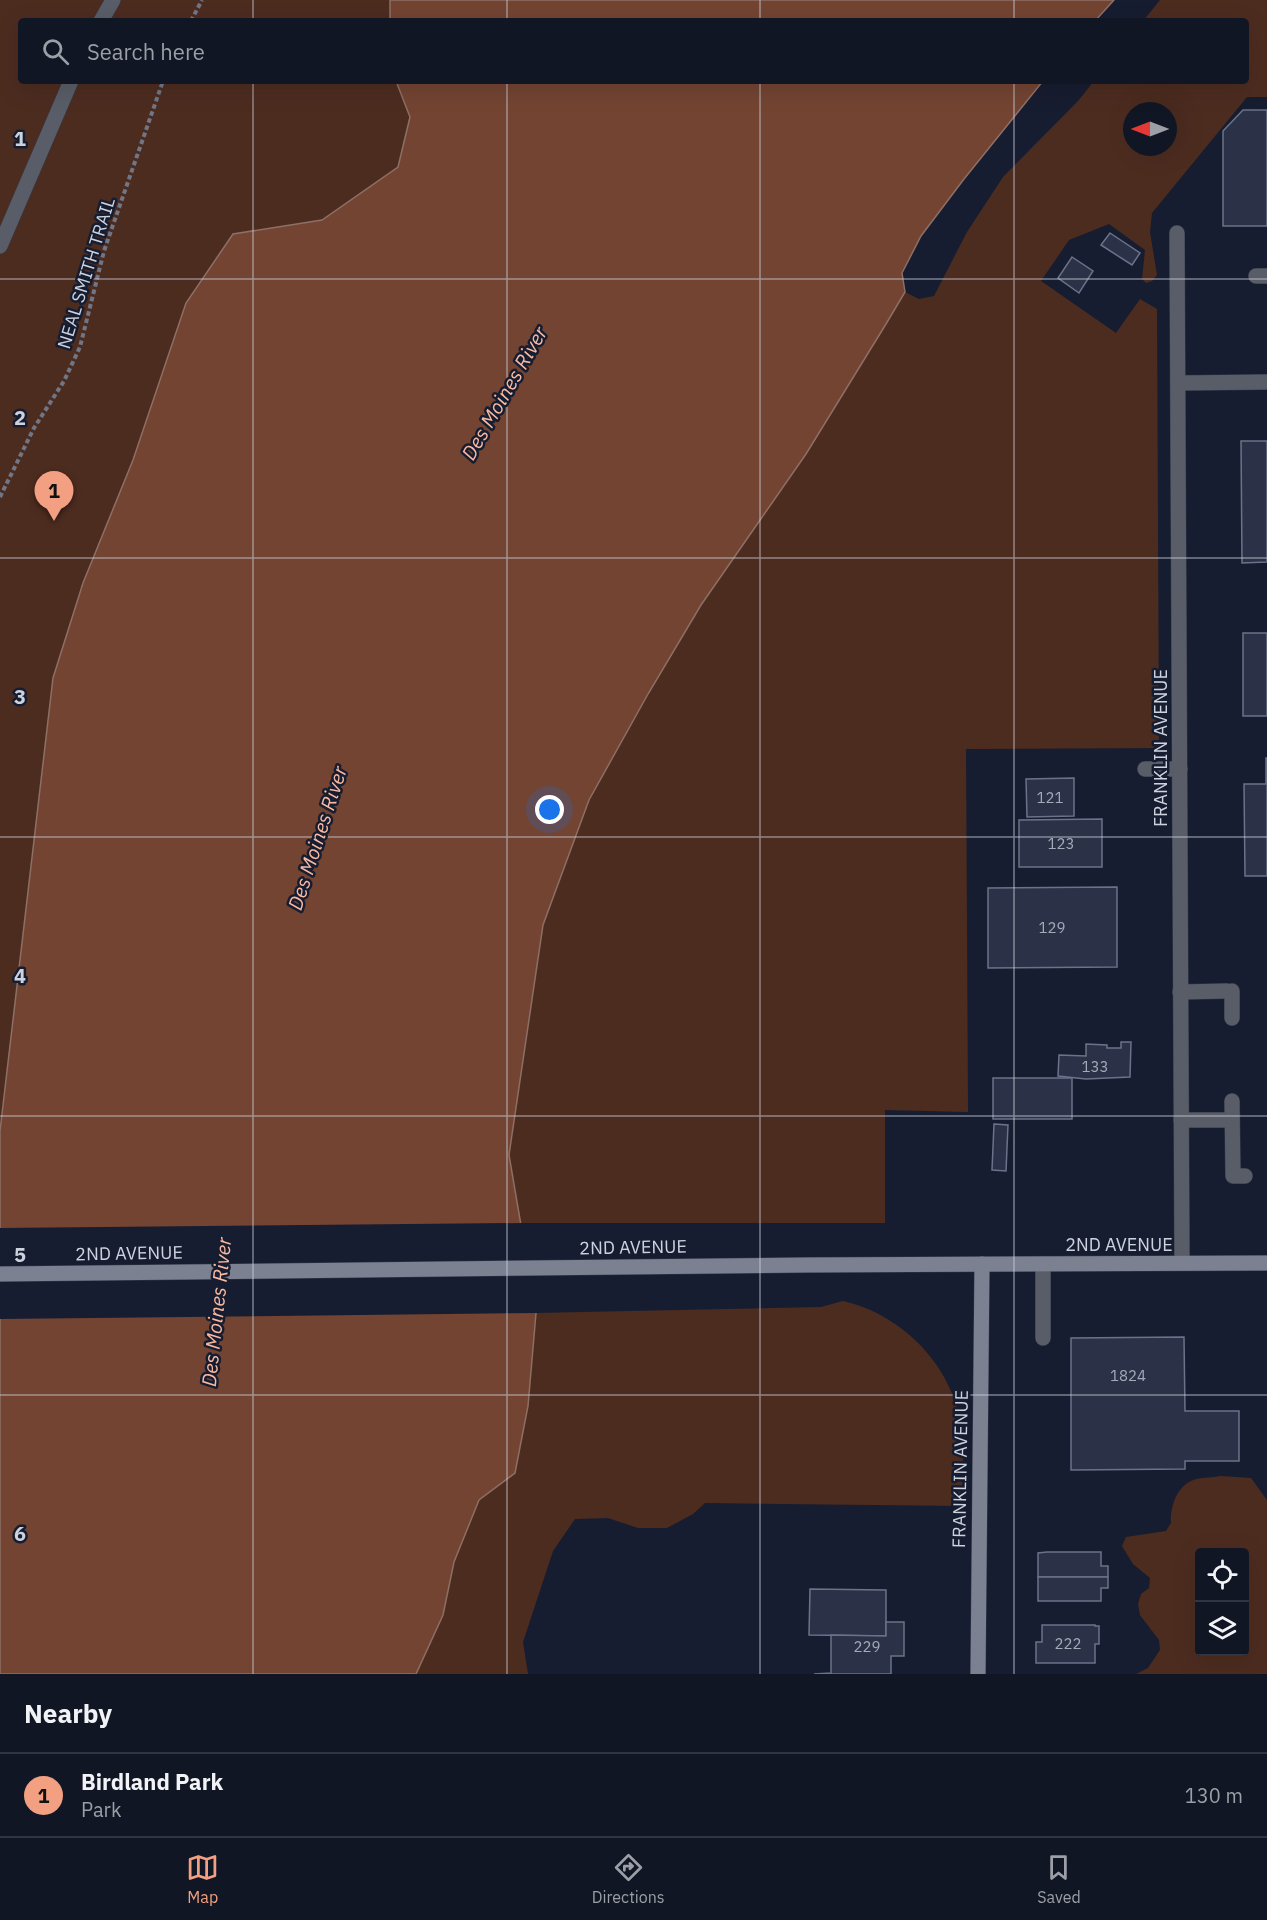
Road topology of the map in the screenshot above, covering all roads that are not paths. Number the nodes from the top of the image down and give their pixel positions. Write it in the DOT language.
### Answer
graph roads {
  1 [pos="113,0"];
  2 [pos="104,18"];
  3 [pos="70,84"];
  4 [pos="1177,233"];
  5 [pos="0,246"];
  6 [pos="1267,382"];
  7 [pos="1178,383"];
  8 [pos="1145,769"];
  9 [pos="1179,769"];
  10 [pos="1180,992"];
  11 [pos="1232,1018"];
  12 [pos="1232,1101"];
  13 [pos="1181,1120"];
  14 [pos="1232,1120"];
  15 [pos="1245,1176"];
  16 [pos="1182,1263"];
  17 [pos="1267,1263"];
  18 [pos="982,1264"];
  19 [pos="1043,1264"];
  20 [pos="0,1274"];
  21 [pos="1043,1338"];
  22 [pos="978,1674"];
  1 -- 2 [label="street"];
  3 -- 5 [label="street"];
  4 -- 7 [label="street, FRANKLIN AVENUE"];
  6 -- 7 [label="street"];
  7 -- 9 [label="street, FRANKLIN AVENUE"];
  8 -- 9 [label="street"];
  9 -- 10 [label="street, FRANKLIN AVENUE"];
  10 -- 11 [label="street"];
  10 -- 13 [label="street, FRANKLIN AVENUE"];
  12 -- 14 [label="street"];
  13 -- 14 [label="street"];
  13 -- 16 [label="street, FRANKLIN AVENUE"];
  14 -- 15 [label="street"];
  16 -- 17 [label="main road, 2ND AVENUE"];
  16 -- 19 [label="main road, 2ND AVENUE"];
  18 -- 19 [label="main road, 2ND AVENUE"];
  18 -- 20 [label="main road, 2ND AVENUE"];
  18 -- 22 [label="main road, FRANKLIN AVENUE"];
  19 -- 21 [label="street"];
}
